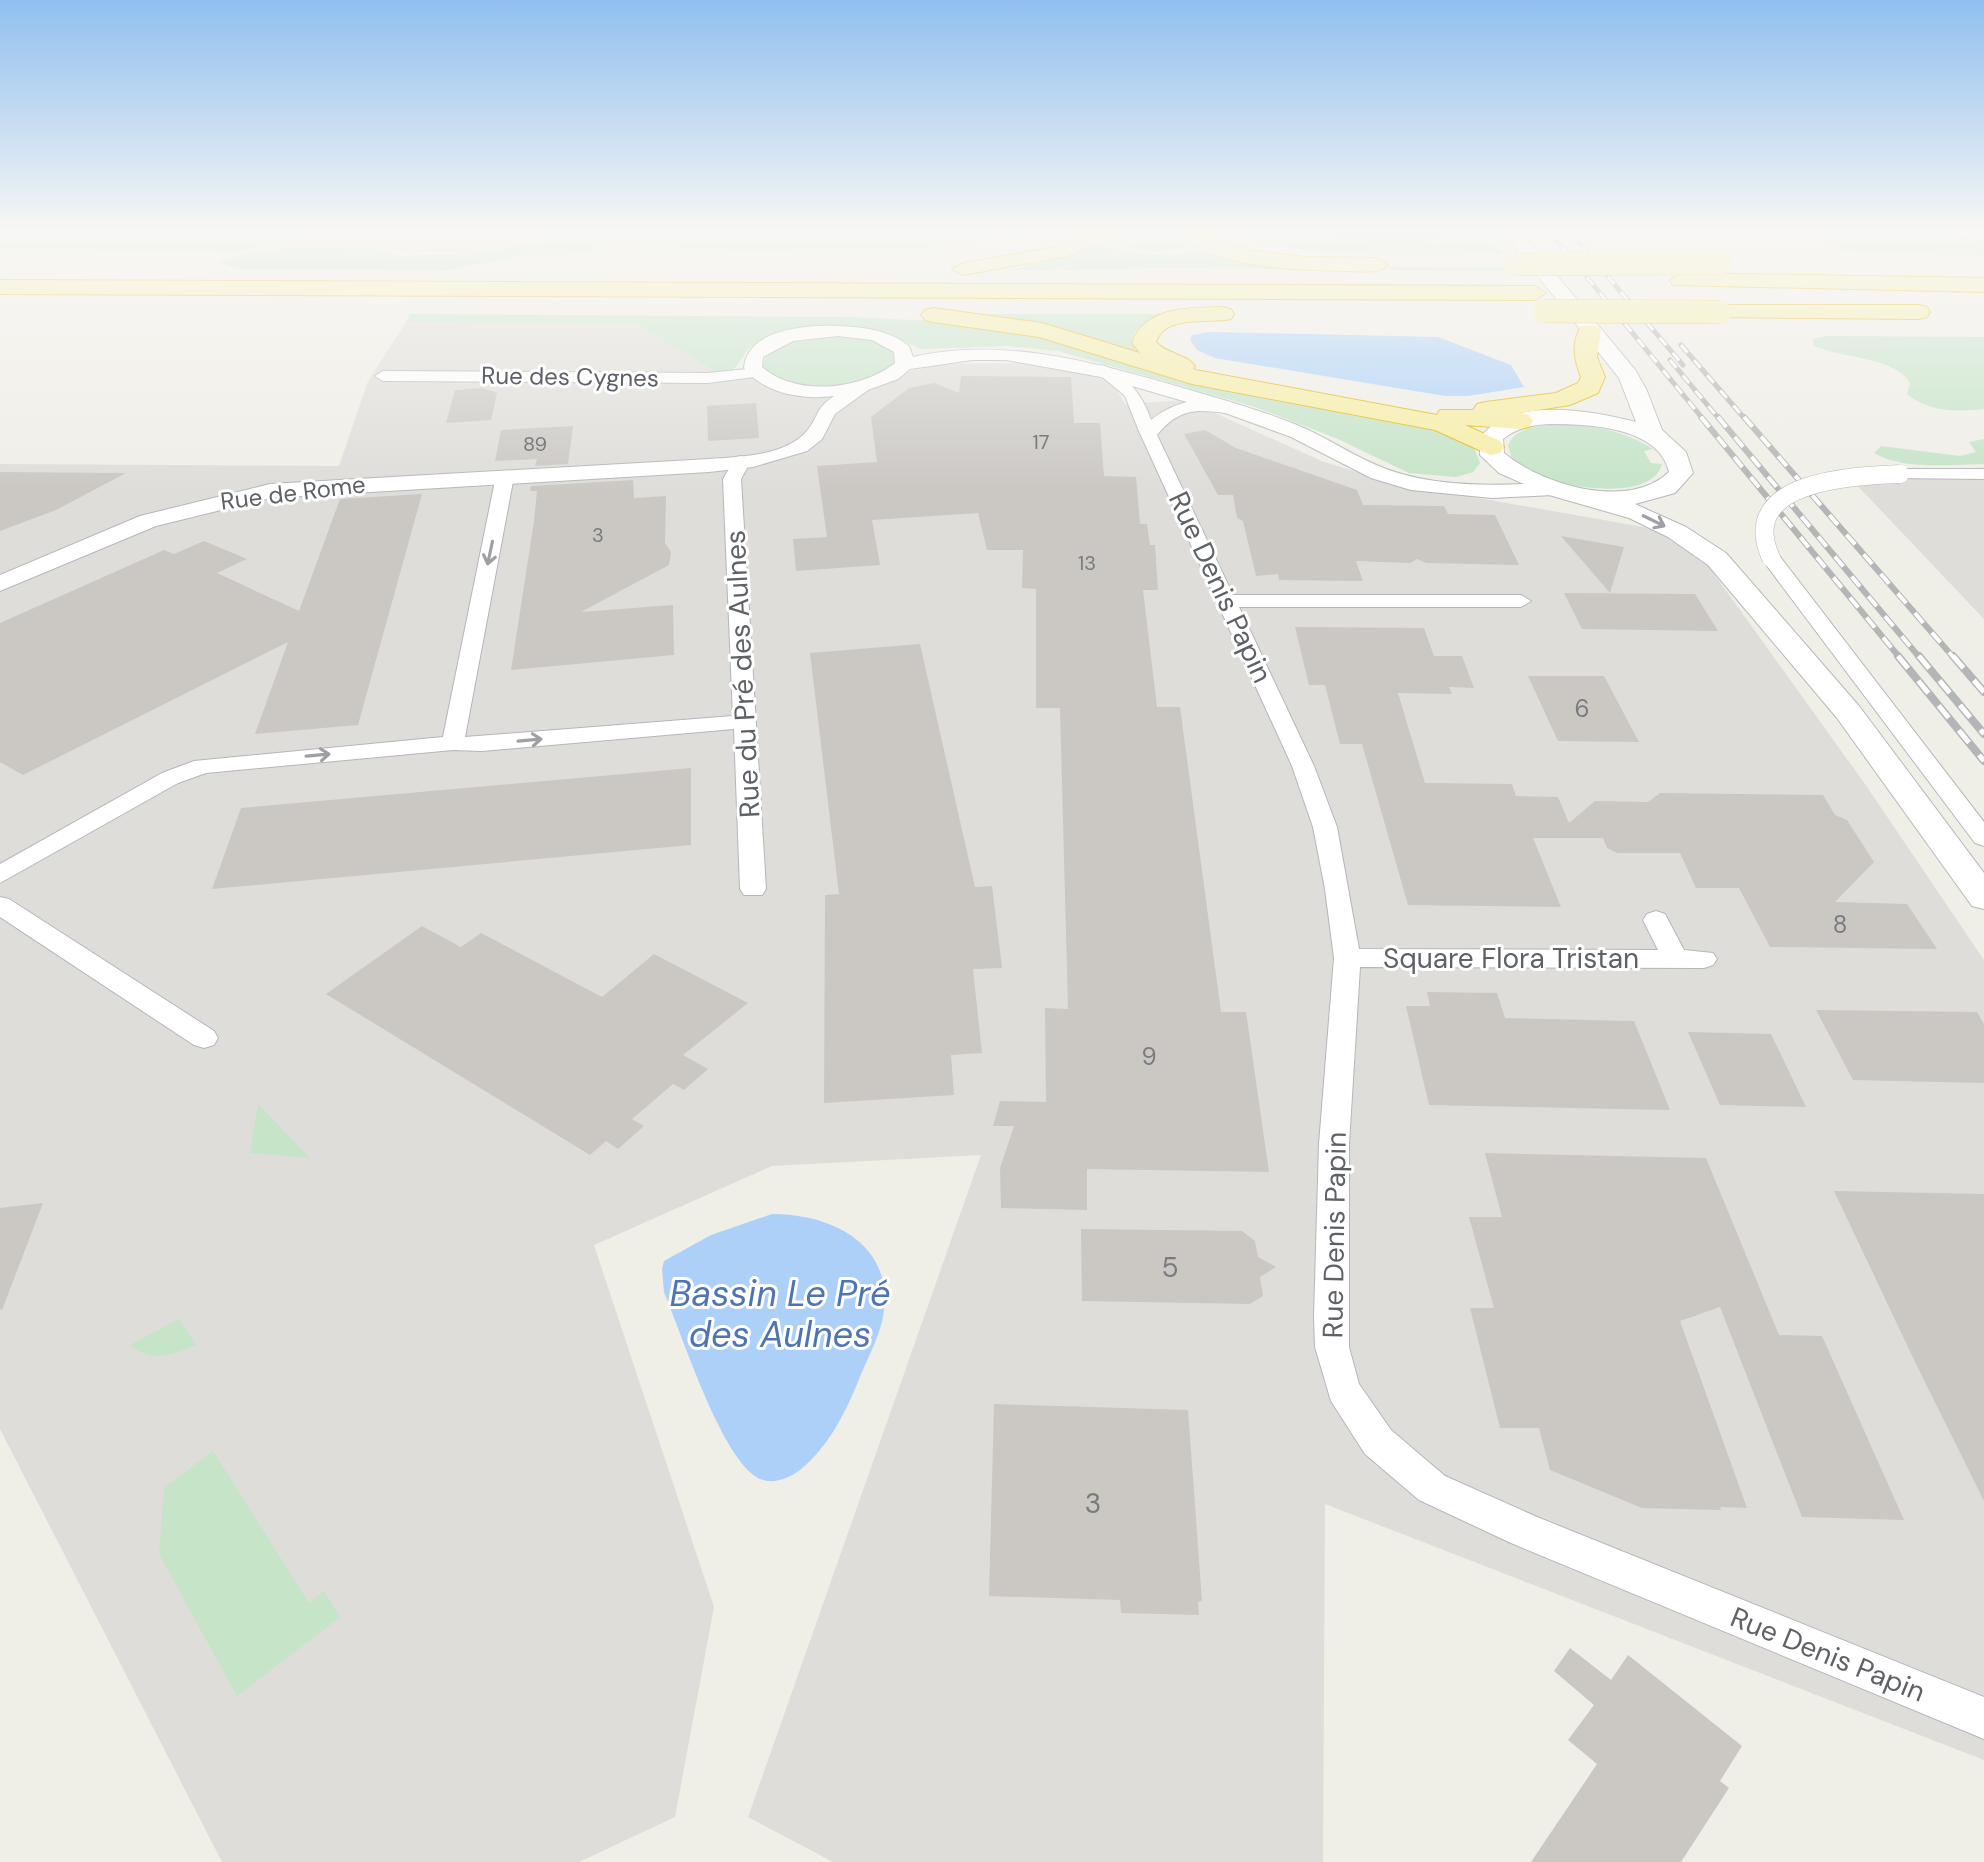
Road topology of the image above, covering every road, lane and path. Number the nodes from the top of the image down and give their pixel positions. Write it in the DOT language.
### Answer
graph roads {
  1 [pos="957,318"];
  2 [pos="1184,318"];
  3 [pos="1579,318"];
  4 [pos="1589,331"];
  5 [pos="901,356"];
  6 [pos="1102,370"];
  7 [pos="757,373"];
  8 [pos="383,376"];
  9 [pos="861,387"];
  10 [pos="791,388"];
  11 [pos="1393,405"];
  12 [pos="1231,408"];
  13 [pos="826,411"];
  14 [pos="1582,418"];
  15 [pos="1520,421"];
  16 [pos="1149,434"];
  17 [pos="1655,438"];
  18 [pos="1494,455"];
  19 [pos="742,461"];
  20 [pos="1984,474"];
  21 [pos="505,476"];
  22 [pos="1553,489"];
  23 [pos="1661,490"];
  24 [pos="1580,495"];
  25 [pos="0,584"];
  26 [pos="1228,601"];
  27 [pos="1521,601"];
  28 [pos="1778,627"];
  29 [pos="743,722"];
  30 [pos="453,743"];
  31 [pos="1984,838"];
  32 [pos="0,875"];
  33 [pos="753,889"];
  34 [pos="1984,898"];
  35 [pos="0,905"];
  36 [pos="1656,920"];
  37 [pos="1347,958"];
  38 [pos="1675,958"];
  39 [pos="1704,959"];
  40 [pos="204,1038"];
  41 [pos="1984,1718"];
  1 -- 18 [label="highway"];
  2 -- 11 [label="highway"];
  3 -- 4 [label="main road"];
  4 -- 11 [label="highway"];
  4 -- 14 [label="main road"];
  4 -- 17 [label="main road"];
  5 -- 6 [label="street"];
  5 -- 7 [label="street"];
  5 -- 9 [label="street"];
  5 -- 18 [label="street"];
  6 -- 12 [label="street"];
  6 -- 16 [label="street, Rue Denis Papin"];
  7 -- 8 [label="street, Rue des Cygnes"];
  7 -- 10 [label="street"];
  9 -- 10 [label="street"];
  9 -- 13 [label="street"];
  10 -- 13 [label="street"];
  11 -- 15 [label="highway"];
  12 -- 16 [label="street"];
  12 -- 22 [label="street"];
  13 -- 19 [label="street"];
  14 -- 15 [label="main road"];
  14 -- 17 [label="main road"];
  15 -- 18 [label="main road"];
  16 -- 26 [label="street, Rue Denis Papin"];
  17 -- 23 [label="main road"];
  18 -- 22 [label="main road"];
  19 -- 21 [label="street"];
  19 -- 29 [label="street, Rue du Pré des Aulnes"];
  20 -- 31 [label="street, bridge"];
  21 -- 25 [label="street, Rue de Rome"];
  21 -- 30 [label="street, one-way"];
  22 -- 24 [label="main road"];
  23 -- 24 [label="main road"];
  23 -- 28 [label="main road"];
  24 -- 28 [label="main road, one-way"];
  26 -- 27 [label="street"];
  26 -- 37 [label="street, Rue Denis Papin"];
  28 -- 34 [label="main road"];
  30 -- 29 [label="street, one-way"];
  29 -- 33 [label="street, Rue du Pré des Aulnes"];
  32 -- 30 [label="street, one-way"];
  35 -- 40 [label="street"];
  36 -- 38 [label="street, Square Flora Tristan"];
  37 -- 38 [label="street, Square Flora Tristan"];
  37 -- 41 [label="street, Rue Denis Papin"];
  38 -- 39 [label="street, Square Flora Tristan"];
}
